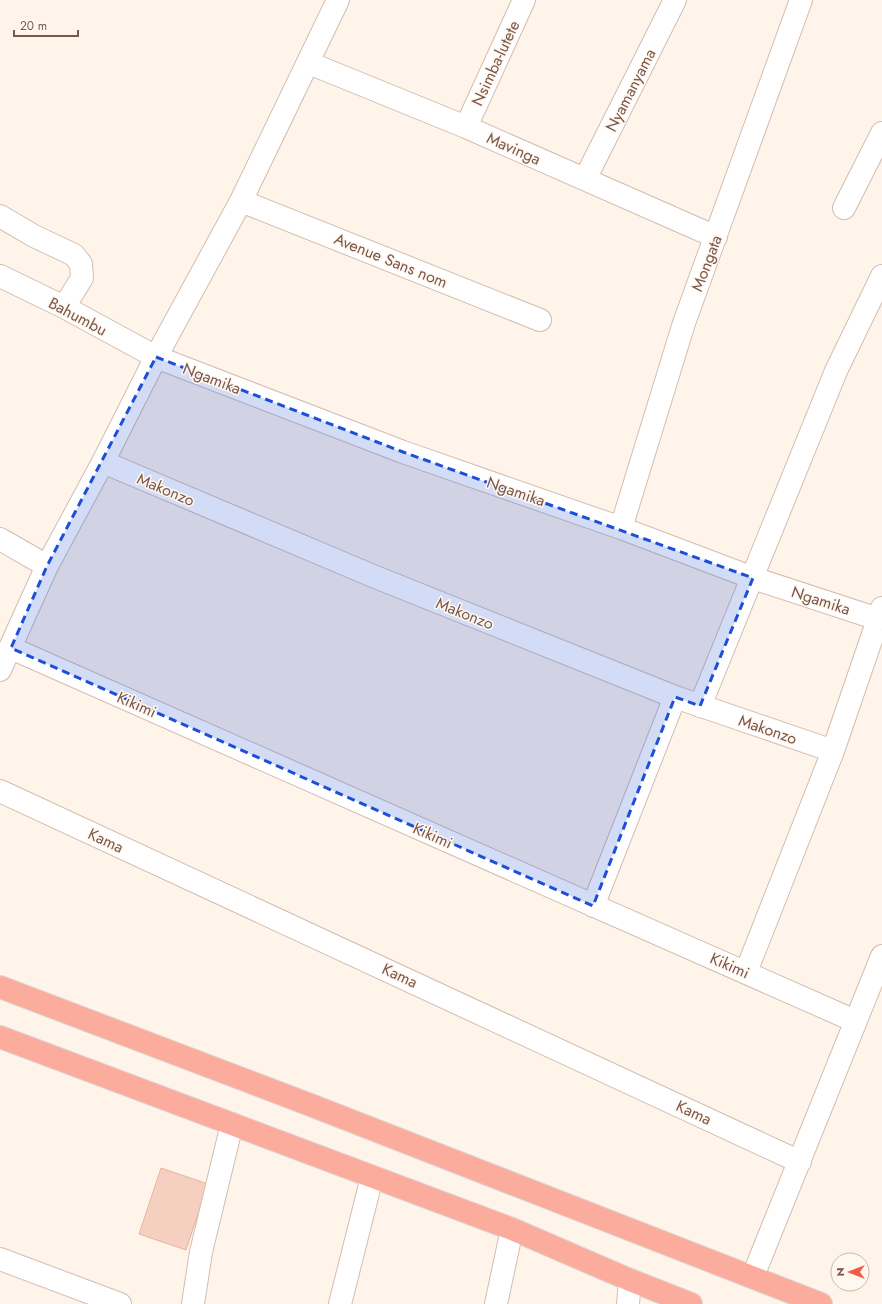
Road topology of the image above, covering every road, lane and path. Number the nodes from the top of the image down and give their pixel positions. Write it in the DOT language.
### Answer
graph roads {
  1 [pos="338,0"];
  2 [pos="524,0"];
  3 [pos="675,0"];
  4 [pos="801,0"];
  5 [pos="309,62"];
  6 [pos="466,127"];
  7 [pos="882,133"];
  8 [pos="585,179"];
  9 [pos="241,201"];
  10 [pos="844,208"];
  11 [pos="0,216"];
  12 [pos="716,237"];
  13 [pos="0,276"];
  14 [pos="882,276"];
  15 [pos="64,307"];
  16 [pos="540,320"];
  17 [pos="156,357"];
  18 [pos="103,462"];
  19 [pos="621,528"];
  20 [pos="0,539"];
  21 [pos="47,566"];
  22 [pos="753,578"];
  23 [pos="880,614"];
  24 [pos="11,648"];
  25 [pos="0,670"];
  26 [pos="675,697"];
  27 [pos="700,706"];
  28 [pos="833,751"];
  29 [pos="0,791"];
  30 [pos="593,906"];
  31 [pos="882,956"];
  32 [pos="746,972"];
  33 [pos="0,987"];
  34 [pos="855,1021"];
  35 [pos="0,1037"];
  36 [pos="232,1124"];
  37 [pos="800,1162"];
  38 [pos="372,1177"];
  39 [pos="512,1229"];
  40 [pos="0,1258"];
  41 [pos="753,1276"];
  42 [pos="630,1280"];
  43 [pos="120,1304"];
  44 [pos="194,1304"];
  45 [pos="340,1304"];
  46 [pos="496,1304"];
  47 [pos="628,1304"];
  48 [pos="691,1304"];
  49 [pos="821,1304"];
  1 -- 5 [label="street"];
  2 -- 6 [label="street, Nsimba-lutete"];
  3 -- 8 [label="street, Nyamanyama"];
  4 -- 12 [label="street, Mongata"];
  5 -- 6 [label="street, Mavinga"];
  5 -- 9 [label="street"];
  6 -- 8 [label="street, Mavinga"];
  7 -- 10 [label="street"];
  8 -- 12 [label="street, Mavinga"];
  9 -- 16 [label="street, Avenue Sans nom"];
  9 -- 17 [label="street"];
  11 -- 15 [label="street"];
  12 -- 19 [label="street, Mongata"];
  13 -- 15 [label="street, Bahumbu"];
  14 -- 22 [label="street"];
  15 -- 17 [label="street, Bahumbu"];
  17 -- 18 [label="street"];
  17 -- 19 [label="street, Ngamika"];
  18 -- 21 [label="street"];
  18 -- 26 [label="street, Makonzo"];
  19 -- 22 [label="street, Ngamika"];
  20 -- 21 [label="street"];
  21 -- 24 [label="street"];
  22 -- 23 [label="street, Ngamika"];
  22 -- 27 [label="street"];
  23 -- 28 [label="street"];
  24 -- 25 [label="street"];
  24 -- 30 [label="street, Kikimi"];
  26 -- 27 [label="street, Makonzo"];
  26 -- 30 [label="street"];
  27 -- 28 [label="street, Makonzo"];
  28 -- 32 [label="street"];
  29 -- 37 [label="street, Kama"];
  30 -- 32 [label="street, Kikimi"];
  31 -- 34 [label="street"];
  32 -- 34 [label="street, Kikimi"];
  33 -- 41 [label="highway"];
  34 -- 37 [label="street"];
  35 -- 36 [label="highway"];
  36 -- 38 [label="highway"];
  36 -- 44 [label="street"];
  37 -- 41 [label="street"];
  38 -- 39 [label="highway"];
  38 -- 45 [label="street"];
  39 -- 42 [label="highway"];
  39 -- 46 [label="street"];
  40 -- 43 [label="street"];
  41 -- 49 [label="highway"];
  42 -- 47 [label="street"];
  42 -- 48 [label="highway"];
}
